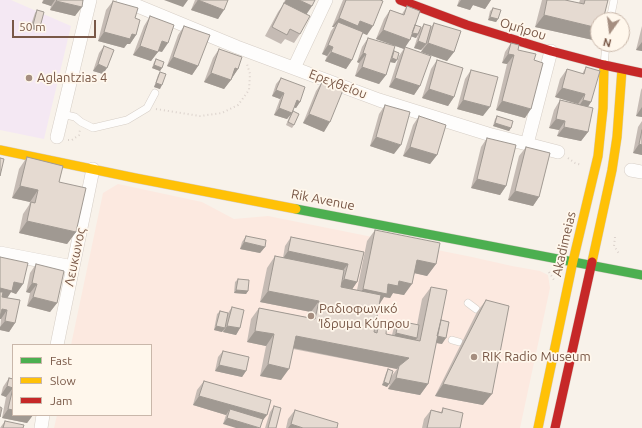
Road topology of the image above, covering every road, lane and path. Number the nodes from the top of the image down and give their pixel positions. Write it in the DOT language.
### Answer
graph roads {
  1 [pos="90,0"];
  2 [pos="123,0"];
  3 [pos="326,0"];
  4 [pos="400,0"];
  5 [pos="614,0"];
  6 [pos="431,6"];
  7 [pos="612,12"];
  8 [pos="551,51"];
  9 [pos="250,52"];
  10 [pos="605,52"];
  11 [pos="604,65"];
  12 [pos="294,68"];
  13 [pos="622,69"];
  14 [pos="642,73"];
  15 [pos="155,93"];
  16 [pos="147,108"];
  17 [pos="62,114"];
  18 [pos="81,122"];
  19 [pos="57,137"];
  20 [pos="527,144"];
  21 [pos="0,150"];
  22 [pos="558,152"];
  23 [pos="595,168"];
  24 [pos="93,169"];
  25 [pos="615,237"];
  26 [pos="0,253"];
  27 [pos="624,257"];
  28 [pos="573,261"];
  29 [pos="590,265"];
  30 [pos="73,267"];
  31 [pos="642,275"];
  32 [pos="468,303"];
  33 [pos="476,308"];
  34 [pos="452,340"];
  35 [pos="459,342"];
  36 [pos="58,344"];
  37 [pos="43,416"];
  38 [pos="41,428"];
  39 [pos="538,428"];
  40 [pos="555,428"];
  1 -- 17 [label="street"];
  2 -- 9 [label="street, Ερεχθείου"];
  3 -- 12 [label="street"];
  4 -- 6 [label="main road, Ομήρου"];
  5 -- 7 [label="lane"];
  6 -- 8 [label="main road, Ομήρου"];
  8 -- 11 [label="main road, Ομήρου"];
  8 -- 20 [label="street"];
  9 -- 12 [label="street, Ερεχθείου"];
  9 -- 16 [label="path"];
  10 -- 11 [label="lane"];
  11 -- 13 [label="main road, Ομήρου"];
  11 -- 23 [label="main road, Akadimeias"];
  12 -- 20 [label="street, Ερεχθείου"];
  13 -- 14 [label="main road, Ομήρου"];
  13 -- 29 [label="main road"];
  15 -- 16 [label="lane"];
  16 -- 18 [label="lane"];
  17 -- 18 [label="lane"];
  17 -- 19 [label="street"];
  18 -- 19 [label="path"];
  20 -- 22 [label="street, Ερεχθείου"];
  21 -- 24 [label="main road, Rik Avenue"];
  22 -- 23 [label="path"];
  23 -- 28 [label="main road, Akadimeias"];
  24 -- 28 [label="main road, Rik Avenue"];
  24 -- 30 [label="street, Λευκωνος"];
  25 -- 27 [label="path"];
  26 -- 30 [label="street"];
  28 -- 29 [label="main road, Rik Avenue"];
  28 -- 39 [label="main road, Akadimeias"];
  29 -- 31 [label="main road, Rik Avenue"];
  29 -- 40 [label="main road"];
  30 -- 36 [label="street, Λευκωνος"];
  32 -- 33 [label="lane"];
  34 -- 35 [label="lane"];
  37 -- 38 [label="street"];
}
